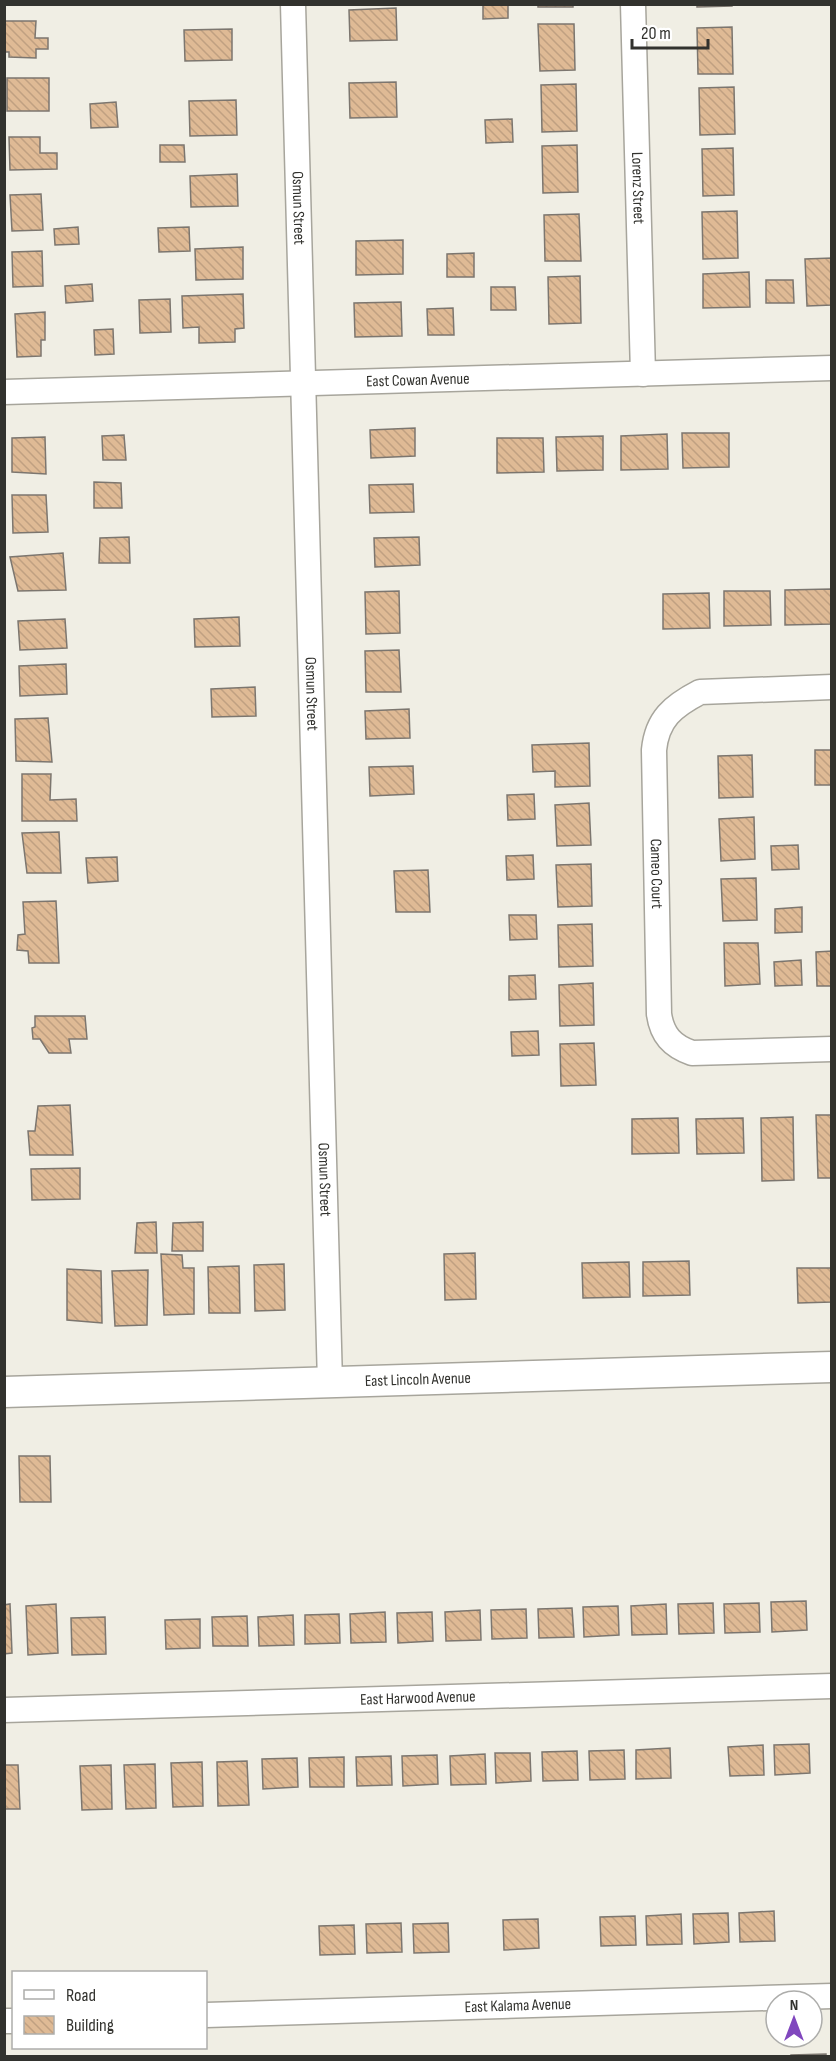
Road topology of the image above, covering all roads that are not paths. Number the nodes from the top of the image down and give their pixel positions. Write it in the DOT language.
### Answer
graph roads {
  1 [pos="293,4"];
  2 [pos="633,4"];
  3 [pos="831,368"];
  4 [pos="643,374"];
  5 [pos="302,383"];
  6 [pos="4,392"];
  7 [pos="831,687"];
  8 [pos="831,1049"];
  9 [pos="831,1367"];
  10 [pos="330,1383"];
  11 [pos="4,1392"];
  12 [pos="831,1686"];
  13 [pos="4,1710"];
  14 [pos="831,1996"];
  15 [pos="207,2015"];
  1 -- 5 [label="street, Osmun Street"];
  2 -- 4 [label="street, Lorenz Street"];
  3 -- 4 [label="street, East Cowan Avenue"];
  4 -- 5 [label="street, East Cowan Avenue"];
  5 -- 6 [label="street, East Cowan Avenue"];
  5 -- 10 [label="street, Osmun Street"];
  7 -- 8 [label="street, Cameo Court"];
  9 -- 10 [label="street, East Lincoln Avenue"];
  10 -- 11 [label="street, East Lincoln Avenue"];
  12 -- 13 [label="street, East Harwood Avenue"];
  14 -- 15 [label="street, East Kalama Avenue"];
}
